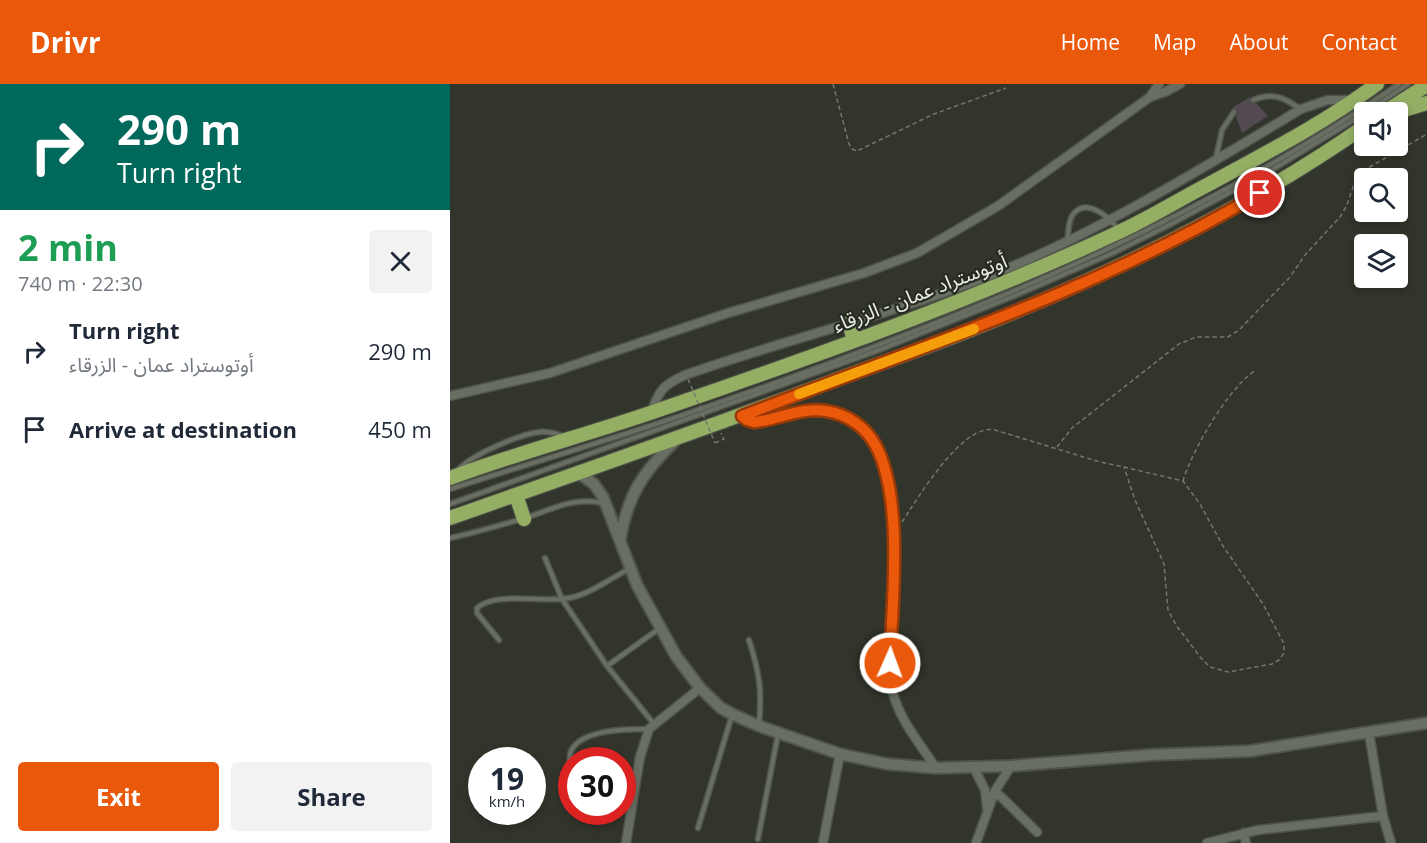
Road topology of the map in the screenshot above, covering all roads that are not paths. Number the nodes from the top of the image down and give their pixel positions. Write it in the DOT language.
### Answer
graph roads {
  1 [pos="1159,84"];
  2 [pos="1180,84"];
  3 [pos="1376,84"];
  4 [pos="1399,84"];
  5 [pos="1408,84"];
  6 [pos="1427,85"];
  7 [pos="1150,97"];
  8 [pos="1253,100"];
  9 [pos="1356,100"];
  10 [pos="1381,102"];
  11 [pos="1401,102"];
  12 [pos="1427,103"];
  13 [pos="1301,109"];
  14 [pos="1408,109"];
  15 [pos="1234,112"];
  16 [pos="1354,120"];
  17 [pos="1354,133"];
  18 [pos="1216,160"];
  19 [pos="1111,220"];
  20 [pos="1120,232"];
  21 [pos="1067,240"];
  22 [pos="849,323"];
  23 [pos="854,340"];
  24 [pos="450,396"];
  25 [pos="651,413"];
  26 [pos="742,416"];
  27 [pos="678,438"];
  28 [pos="579,473"];
  29 [pos="451,481"];
  30 [pos="516,495"];
  31 [pos="450,504"];
  32 [pos="606,504"];
  33 [pos="450,518"];
  34 [pos="524,519"];
  35 [pos="450,538"];
  36 [pos="620,541"];
  37 [pos="545,558"];
  38 [pos="630,569"];
  39 [pos="562,599"];
  40 [pos="660,628"];
  41 [pos="499,640"];
  42 [pos="749,640"];
  43 [pos="607,666"];
  44 [pos="700,688"];
  45 [pos="732,714"];
  46 [pos="759,726"];
  47 [pos="1426,726"];
  48 [pos="652,727"];
  49 [pos="778,733"];
  50 [pos="1369,733"];
  51 [pos="573,747"];
  52 [pos="840,754"];
  53 [pos="1011,766"];
  54 [pos="936,768"];
  55 [pos="974,768"];
  56 [pos="995,791"];
  57 [pos="987,814"];
  58 [pos="1383,816"];
  59 [pos="698,828"];
  60 [pos="1037,832"];
  61 [pos="1245,838"];
  62 [pos="758,839"];
  63 [pos="626,843"];
  64 [pos="823,843"];
  65 [pos="975,843"];
  66 [pos="1208,843"];
  67 [pos="1391,843"];
  1 -- 7 [label="street"];
  2 -- 7 [label="street"];
  3 -- 9 [label="highway, أوتوستراد عمان - الزرقاء"];
  4 -- 29 [label="lane"];
  5 -- 10 [label="lane"];
  6 -- 11 [label="highway"];
  7 -- 24 [label="street"];
  8 -- 13 [label="lane"];
  9 -- 13 [label="street"];
  9 -- 20 [label="highway, أوتوستراد عمان - الزرقاء"];
  12 -- 14 [label="highway"];
  13 -- 18 [label="street"];
  15 -- 18 [label="lane"];
  16 -- 31 [label="lane"];
  17 -- 26 [label="highway"];
  18 -- 19 [label="street"];
  19 -- 20 [label="lane"];
  19 -- 21 [label="street"];
  19 -- 21 [label="lane"];
  20 -- 23 [label="highway, أوتوستراد عمان - الزرقاء"];
  21 -- 22 [label="street"];
  22 -- 23 [label="highway"];
  22 -- 25 [label="street"];
  23 -- 25 [label="highway, أوتوستراد عمان - الزرقاء"];
  25 -- 29 [label="highway, أوتوستراد عمان - الزرقاء"];
  26 -- 27 [label="highway"];
  26 -- 54 [label="street"];
  27 -- 28 [label="highway"];
  27 -- 36 [label="street"];
  28 -- 30 [label="highway"];
  28 -- 32 [label="street"];
  30 -- 33 [label="highway"];
  30 -- 34 [label="highway"];
  32 -- 34 [label="lane"];
  32 -- 36 [label="street"];
  34 -- 35 [label="lane"];
  36 -- 38 [label="street"];
  37 -- 39 [label="lane"];
  38 -- 39 [label="lane"];
  38 -- 40 [label="street"];
  39 -- 41 [label="lane"];
  39 -- 43 [label="lane"];
  40 -- 43 [label="lane"];
  40 -- 44 [label="street"];
  42 -- 46 [label="lane"];
  43 -- 48 [label="lane"];
  44 -- 45 [label="street"];
  44 -- 48 [label="street"];
  45 -- 46 [label="street"];
  45 -- 59 [label="lane"];
  46 -- 49 [label="street"];
  47 -- 50 [label="street"];
  48 -- 51 [label="lane"];
  48 -- 63 [label="street"];
  49 -- 52 [label="street"];
  49 -- 62 [label="lane"];
  50 -- 53 [label="street"];
  50 -- 58 [label="street"];
  52 -- 54 [label="street"];
  52 -- 64 [label="street"];
  53 -- 55 [label="street"];
  53 -- 56 [label="street"];
  54 -- 55 [label="street"];
  55 -- 57 [label="street"];
  56 -- 57 [label="street"];
  56 -- 60 [label="street"];
  57 -- 65 [label="street"];
  58 -- 61 [label="street"];
  58 -- 67 [label="street"];
  61 -- 66 [label="street"];
}
